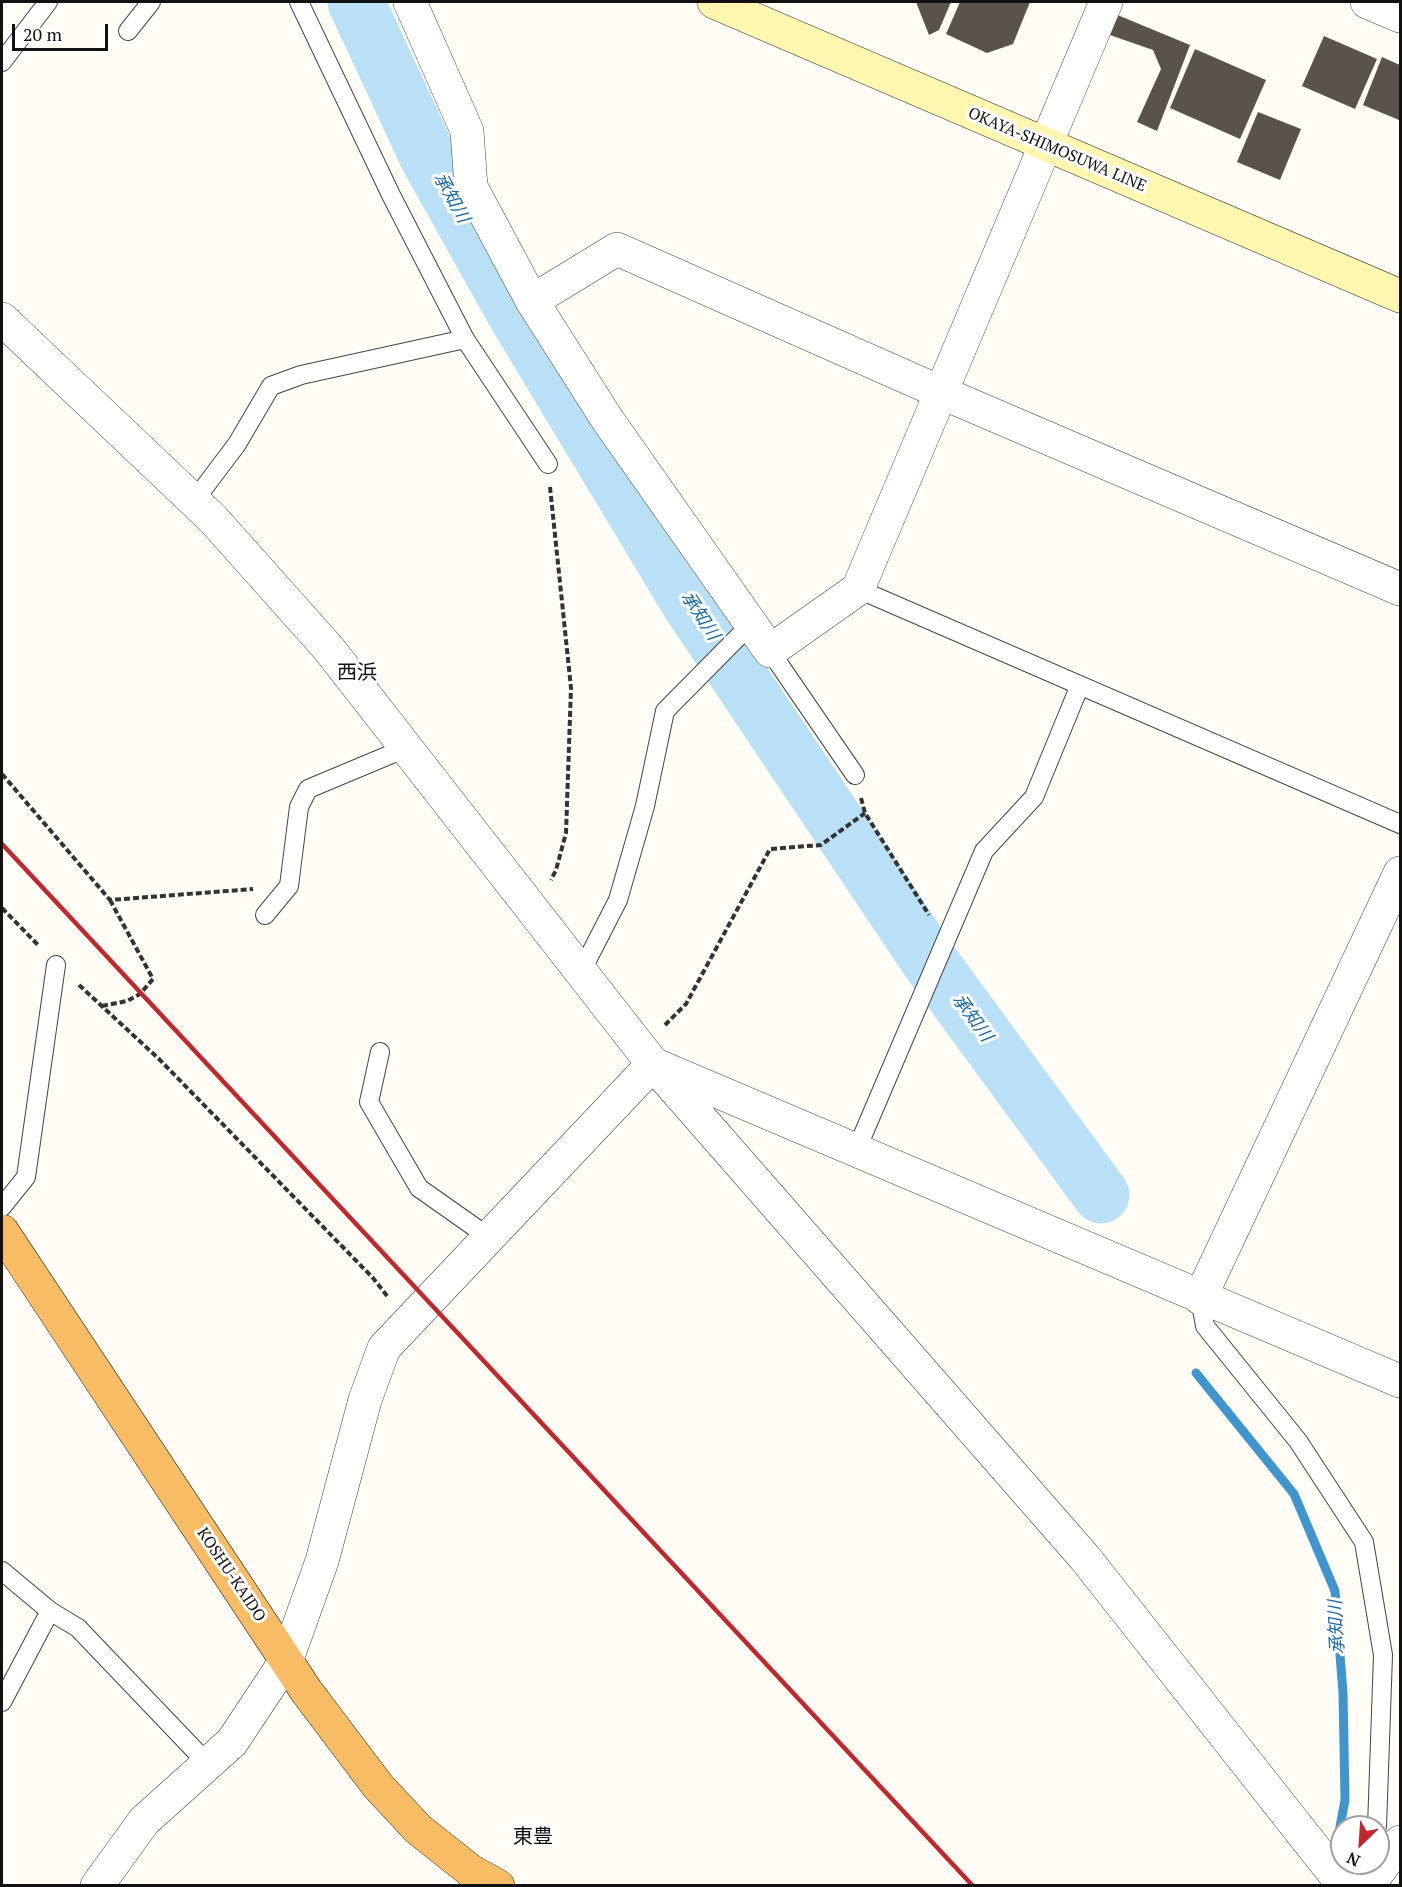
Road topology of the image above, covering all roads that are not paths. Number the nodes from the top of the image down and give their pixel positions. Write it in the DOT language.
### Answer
graph roads {
  1 [pos="48,2"];
  2 [pos="152,2"];
  3 [pos="299,2"];
  4 [pos="410,2"];
  5 [pos="714,2"];
  6 [pos="1106,2"];
  7 [pos="1367,2"];
  8 [pos="1401,16"];
  9 [pos="128,32"];
  10 [pos="2,62"];
  11 [pos="1045,145"];
  12 [pos="1401,296"];
  13 [pos="532,301"];
  14 [pos="2,319"];
  15 [pos="465,339"];
  16 [pos="940,392"];
  17 [pos="548,464"];
  18 [pos="194,501"];
  19 [pos="858,589"];
  20 [pos="1401,589"];
  21 [pos="745,632"];
  22 [pos="770,651"];
  23 [pos="1080,685"];
  24 [pos="406,747"];
  25 [pos="855,775"];
  26 [pos="1401,824"];
  27 [pos="1401,873"];
  28 [pos="265,915"];
  29 [pos="56,964"];
  30 [pos="580,974"];
  31 [pos="380,1052"];
  32 [pos="647,1057"];
  33 [pos="856,1151"];
  34 [pos="2,1207"];
  35 [pos="2,1231"];
  36 [pos="490,1238"];
  37 [pos="1200,1298"];
  38 [pos="1401,1382"];
  39 [pos="2,1571"];
  40 [pos="50,1611"];
  41 [pos="287,1659"];
  42 [pos="2,1702"];
  43 [pos="207,1763"];
  44 [pos="1377,1815"];
  45 [pos="1401,1842"];
  46 [pos="1390,1855"];
  47 [pos="98,1886"];
  48 [pos="498,1886"];
  49 [pos="1344,1886"];
  1 -- 10 [label="lane"];
  2 -- 9 [label="lane"];
  3 -- 15 [label="lane"];
  4 -- 13 [label="street"];
  5 -- 11 [label="main road, OKAYA-SHIMOSUWA LINE"];
  6 -- 11 [label="street"];
  7 -- 8 [label="street"];
  11 -- 12 [label="main road, OKAYA-SHIMOSUWA LINE"];
  11 -- 16 [label="street"];
  13 -- 16 [label="street"];
  13 -- 21 [label="street"];
  14 -- 18 [label="street"];
  15 -- 17 [label="lane"];
  15 -- 18 [label="lane"];
  16 -- 19 [label="street"];
  16 -- 20 [label="street"];
  18 -- 24 [label="street"];
  19 -- 22 [label="street"];
  19 -- 23 [label="lane"];
  21 -- 22 [label="street"];
  21 -- 30 [label="lane"];
  22 -- 25 [label="lane"];
  23 -- 26 [label="lane"];
  23 -- 33 [label="lane"];
  24 -- 28 [label="lane"];
  24 -- 30 [label="street"];
  27 -- 37 [label="street"];
  29 -- 34 [label="lane"];
  30 -- 32 [label="street"];
  31 -- 36 [label="lane"];
  32 -- 33 [label="street"];
  32 -- 36 [label="street"];
  32 -- 49 [label="street"];
  33 -- 37 [label="street"];
  35 -- 41 [label="highway, KOSHU-KAIDO"];
  36 -- 41 [label="street"];
  37 -- 38 [label="street"];
  37 -- 44 [label="lane"];
  39 -- 40 [label="lane"];
  40 -- 42 [label="lane"];
  40 -- 43 [label="lane"];
  41 -- 43 [label="street"];
  41 -- 48 [label="highway, KOSHU-KAIDO"];
  43 -- 47 [label="street"];
  45 -- 46 [label="street"];
}
